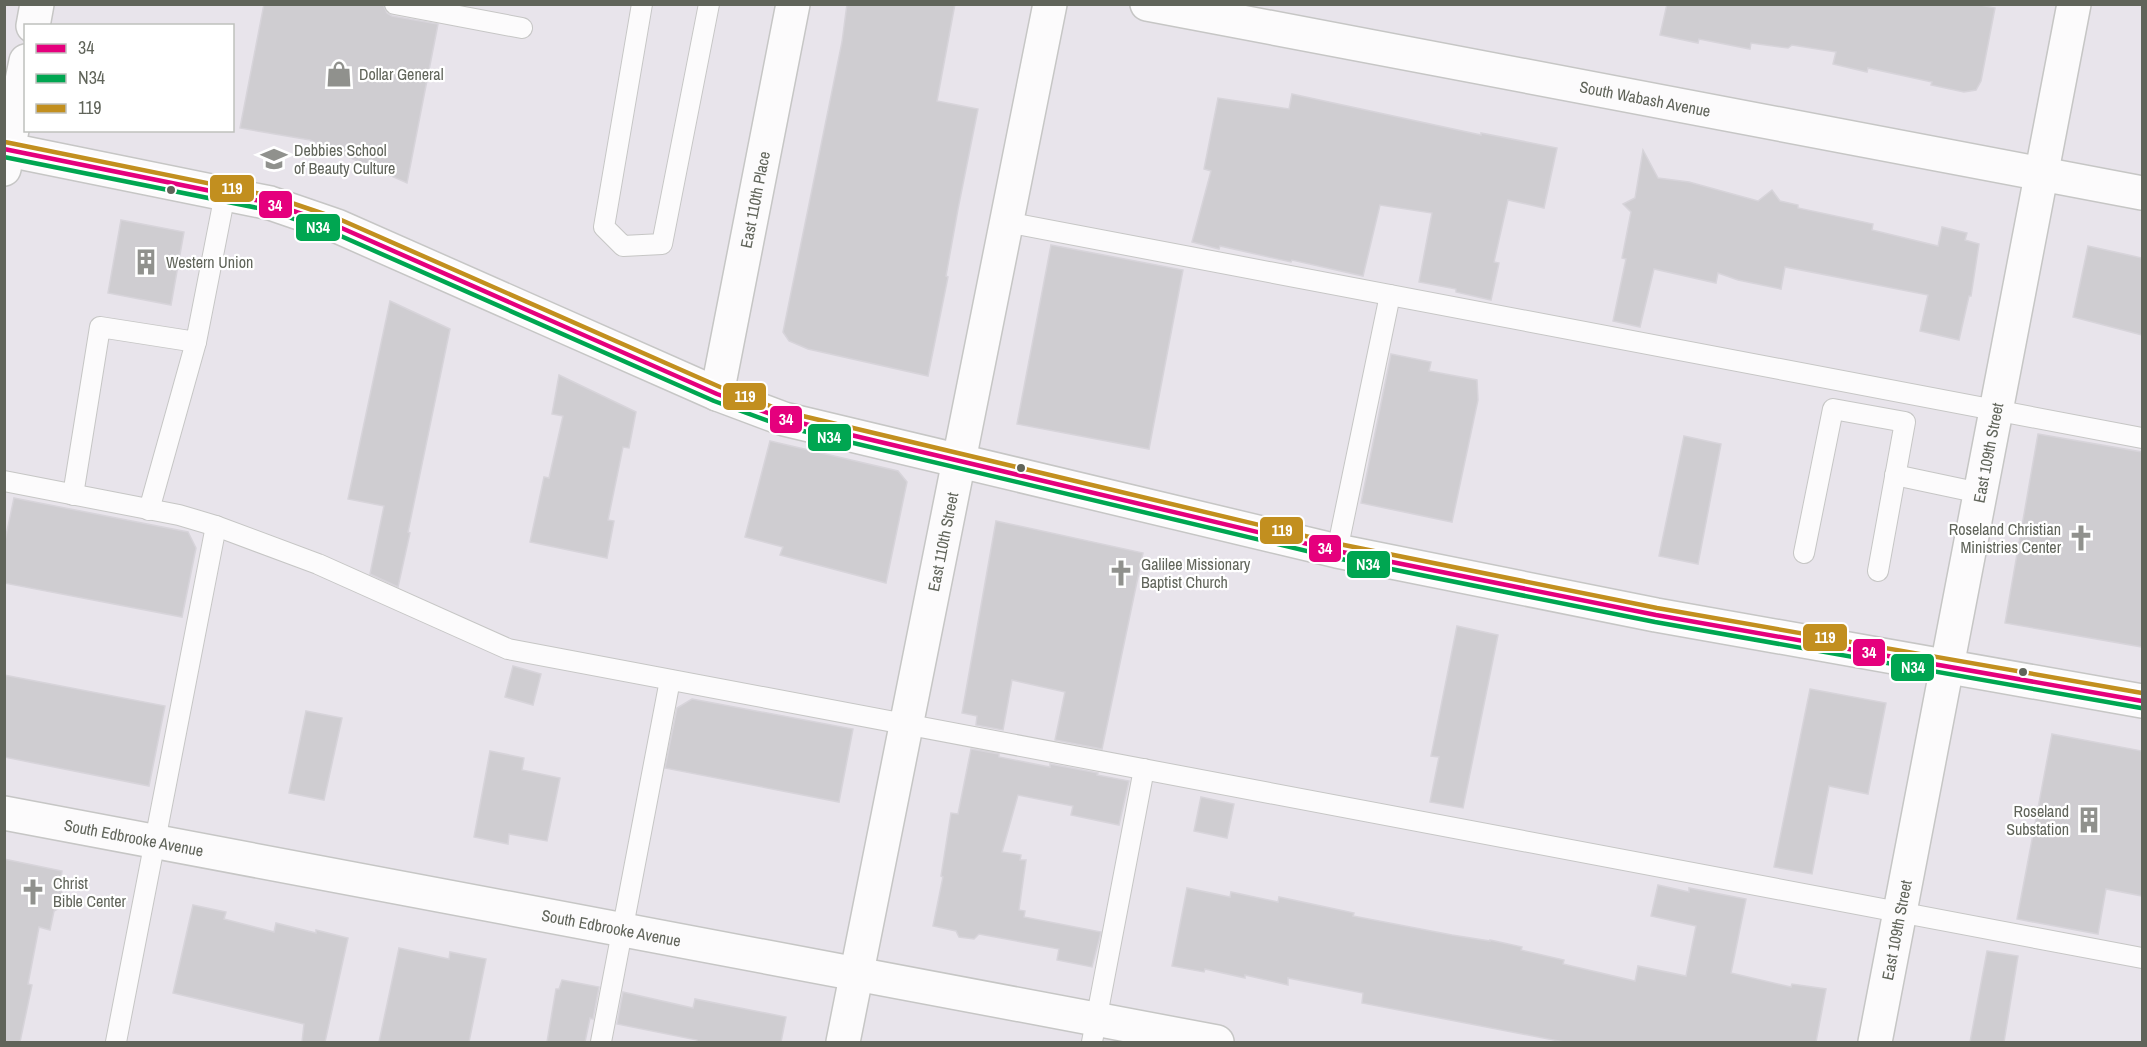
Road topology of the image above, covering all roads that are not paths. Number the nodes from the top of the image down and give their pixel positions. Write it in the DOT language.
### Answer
graph roads {
  1 [pos="37,4"];
  2 [pos="395,4"];
  3 [pos="642,4"];
  4 [pos="709,4"];
  5 [pos="793,4"];
  6 [pos="1050,4"];
  7 [pos="1147,4"];
  8 [pos="2074,4"];
  9 [pos="33,24"];
  10 [pos="522,28"];
  11 [pos="24,70"];
  12 [pos="6,156"];
  13 [pos="2041,174"];
  14 [pos="2142,193"];
  15 [pos="225,194"];
  16 [pos="1006,222"];
  17 [pos="1390,295"];
  18 [pos="196,342"];
  19 [pos="717,394"];
  20 [pos="1996,410"];
  21 [pos="2142,438"];
  22 [pos="959,462"];
  23 [pos="1895,475"];
  24 [pos="4,482"];
  25 [pos="1980,493"];
  26 [pos="73,495"];
  27 [pos="148,510"];
  28 [pos="216,526"];
  29 [pos="1337,551"];
  30 [pos="1804,553"];
  31 [pos="1878,571"];
  32 [pos="1947,666"];
  33 [pos="670,680"];
  34 [pos="2142,701"];
  35 [pos="906,724"];
  36 [pos="1144,769"];
  37 [pos="4,813"];
  38 [pos="155,842"];
  39 [pos="1900,912"];
  40 [pos="622,930"];
  41 [pos="2142,958"];
  42 [pos="856,974"];
  43 [pos="1094,1031"];
  44 [pos="116,1042"];
  45 [pos="601,1042"];
  46 [pos="843,1042"];
  47 [pos="1217,1042"];
  48 [pos="1875,1042"];
  1 -- 9 [label="street"];
  2 -- 10 [label="lane"];
  3 -- 4 [label="lane"];
  5 -- 19 [label="street, East 110th Place"];
  6 -- 16 [label="street, East 110th Street"];
  7 -- 13 [label="street, South Wabash Avenue"];
  8 -- 13 [label="street, East 109th Street"];
  11 -- 12 [label="street"];
  12 -- 15 [label="street"];
  13 -- 14 [label="street, South Wabash Avenue"];
  13 -- 20 [label="street, East 109th Street"];
  15 -- 18 [label="lane"];
  15 -- 19 [label="street"];
  16 -- 17 [label="lane"];
  16 -- 22 [label="street, East 110th Street"];
  17 -- 20 [label="lane"];
  17 -- 29 [label="lane"];
  18 -- 26 [label="lane"];
  18 -- 27 [label="lane"];
  19 -- 22 [label="street"];
  20 -- 21 [label="lane"];
  20 -- 25 [label="street, East 109th Street"];
  22 -- 29 [label="street"];
  22 -- 35 [label="street, East 110th Street"];
  23 -- 25 [label="lane"];
  23 -- 30 [label="lane"];
  23 -- 31 [label="lane"];
  24 -- 26 [label="lane"];
  25 -- 32 [label="street, East 109th Street"];
  26 -- 27 [label="lane"];
  27 -- 28 [label="lane"];
  28 -- 33 [label="lane"];
  28 -- 38 [label="lane"];
  29 -- 32 [label="street"];
  32 -- 34 [label="street"];
  32 -- 39 [label="street, East 109th Street"];
  33 -- 35 [label="lane"];
  33 -- 40 [label="lane"];
  35 -- 36 [label="lane"];
  35 -- 42 [label="street, East 110th Street"];
  36 -- 39 [label="lane"];
  36 -- 43 [label="lane"];
  37 -- 38 [label="street, South Edbrooke Avenue"];
  38 -- 40 [label="street, South Edbrooke Avenue"];
  38 -- 44 [label="lane"];
  39 -- 41 [label="lane"];
  39 -- 48 [label="street, East 109th Street"];
  40 -- 42 [label="street, South Edbrooke Avenue"];
  40 -- 45 [label="lane"];
  42 -- 43 [label="street, South Edbrooke Avenue"];
  42 -- 46 [label="street, East 110th Street"];
  43 -- 47 [label="street, South Edbrooke Avenue"];
}
